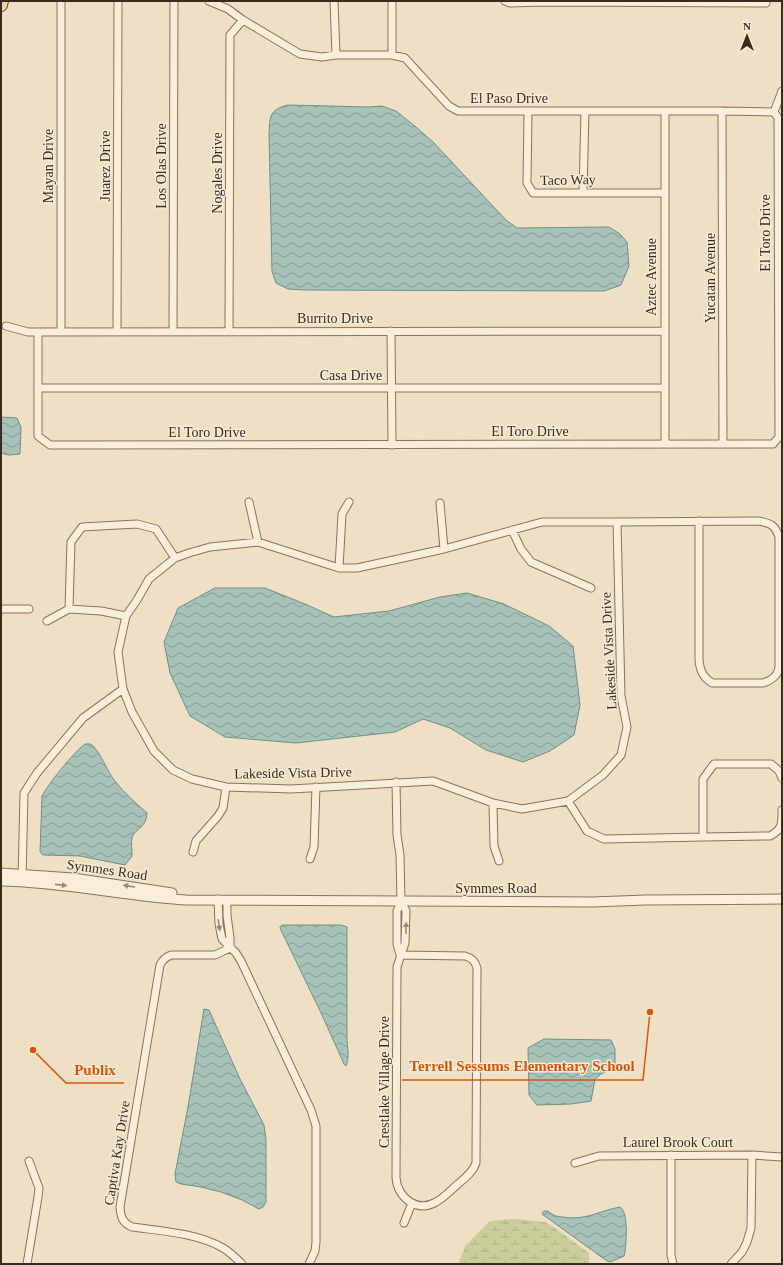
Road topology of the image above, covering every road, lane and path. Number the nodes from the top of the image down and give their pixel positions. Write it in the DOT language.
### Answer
graph roads {
  1 [pos="2,1"];
  2 [pos="61,1"];
  3 [pos="118,1"];
  4 [pos="174,1"];
  5 [pos="209,1"];
  6 [pos="334,1"];
  7 [pos="392,1"];
  8 [pos="505,1"];
  9 [pos="685,1"];
  10 [pos="726,1"];
  11 [pos="544,2"];
  12 [pos="646,2"];
  13 [pos="766,3"];
  14 [pos="1,5"];
  15 [pos="243,20"];
  16 [pos="336,55"];
  17 [pos="392,55"];
  18 [pos="782,91"];
  19 [pos="528,111"];
  20 [pos="584,111"];
  21 [pos="665,111"];
  22 [pos="722,111"];
  23 [pos="774,112"];
  24 [pos="584,192"];
  25 [pos="664,193"];
  26 [pos="6,326"];
  27 [pos="229,331"];
  28 [pos="391,331"];
  29 [pos="664,331"];
  30 [pos="38,332"];
  31 [pos="61,332"];
  32 [pos="117,332"];
  33 [pos="173,332"];
  34 [pos="38,388"];
  35 [pos="391,388"];
  36 [pos="665,388"];
  37 [pos="665,443"];
  38 [pos="723,444"];
  39 [pos="392,445"];
  40 [pos="249,502"];
  41 [pos="349,502"];
  42 [pos="440,503"];
  43 [pos="699,521"];
  44 [pos="617,522"];
  45 [pos="512,530"];
  46 [pos="258,542"];
  47 [pos="444,549"];
  48 [pos="175,558"];
  49 [pos="339,568"];
  50 [pos="591,588"];
  51 [pos="1,609"];
  52 [pos="29,609"];
  53 [pos="69,609"];
  54 [pos="126,616"];
  55 [pos="47,621"];
  56 [pos="123,689"];
  57 [pos="782,778"];
  58 [pos="396,782"];
  59 [pos="226,787"];
  60 [pos="316,787"];
  61 [pos="568,801"];
  62 [pos="494,803"];
  63 [pos="782,810"];
  64 [pos="702,837"];
  65 [pos="194,852"];
  66 [pos="310,859"];
  67 [pos="499,861"];
  68 [pos="1,873"];
  69 [pos="22,878"];
  70 [pos="1,881"];
  71 [pos="218,899"];
  72 [pos="782,899"];
  73 [pos="401,901"];
  74 [pos="230,948"];
  75 [pos="400,955"];
  76 [pos="672,1155"];
  77 [pos="752,1155"];
  78 [pos="782,1157"];
  79 [pos="30,1161"];
  80 [pos="575,1163"];
  81 [pos="412,1203"];
  82 [pos="404,1223"];
  83 [pos="27,1264"];
  84 [pos="242,1264"];
  85 [pos="309,1264"];
  86 [pos="674,1264"];
  87 [pos="731,1264"];
  1 -- 14 [label="main road"];
  2 -- 31 [label="street, Mayan Drive"];
  3 -- 32 [label="street, Juarez Drive"];
  4 -- 33 [label="street, Los Olas Drive"];
  5 -- 15 [label="street, El Paso Drive"];
  6 -- 16 [label="street"];
  7 -- 17 [label="street"];
  8 -- 11 [label="street"];
  9 -- 10 [label="street"];
  9 -- 12 [label="street"];
  10 -- 13 [label="street"];
  11 -- 12 [label="street"];
  15 -- 16 [label="street, El Paso Drive"];
  15 -- 27 [label="street, Nogales Drive"];
  16 -- 17 [label="street, El Paso Drive"];
  17 -- 19 [label="street, El Paso Drive"];
  18 -- 23 [label="street"];
  19 -- 20 [label="street, El Paso Drive"];
  19 -- 24 [label="street, Taco Way"];
  20 -- 21 [label="street, El Paso Drive"];
  20 -- 24 [label="street"];
  21 -- 22 [label="street, El Paso Drive"];
  21 -- 25 [label="street, Aztec Avenue"];
  22 -- 23 [label="street, El Paso Drive"];
  22 -- 38 [label="street, Yucatan Avenue"];
  23 -- 38 [label="street, El Toro Drive"];
  24 -- 25 [label="street, Taco Way"];
  25 -- 29 [label="street, Aztec Avenue"];
  26 -- 30 [label="street, Burrito Drive"];
  27 -- 28 [label="street, Burrito Drive"];
  27 -- 33 [label="street, Burrito Drive"];
  28 -- 29 [label="street, Burrito Drive"];
  28 -- 35 [label="street"];
  29 -- 36 [label="street, Aztec Avenue"];
  30 -- 31 [label="street, Burrito Drive"];
  30 -- 34 [label="street, El Toro Drive"];
  31 -- 32 [label="street, Burrito Drive"];
  32 -- 33 [label="street, Burrito Drive"];
  34 -- 35 [label="street, Casa Drive"];
  34 -- 39 [label="street, El Toro Drive"];
  35 -- 36 [label="street, Casa Drive"];
  35 -- 39 [label="street"];
  36 -- 37 [label="street, Aztec Avenue"];
  37 -- 38 [label="street, El Toro Drive"];
  37 -- 39 [label="street, El Toro Drive"];
  40 -- 46 [label="street"];
  41 -- 49 [label="street"];
  42 -- 47 [label="street"];
  43 -- 43 [label="street, Lakeside Vista Drive"];
  43 -- 44 [label="street, Lakeside Vista Drive"];
  44 -- 45 [label="street, Lakeside Vista Drive"];
  44 -- 61 [label="street, Lakeside Vista Drive"];
  45 -- 47 [label="street, Lakeside Vista Drive"];
  45 -- 50 [label="street"];
  46 -- 48 [label="street, Lakeside Vista Drive"];
  46 -- 49 [label="street, Lakeside Vista Drive"];
  47 -- 49 [label="street, Lakeside Vista Drive"];
  48 -- 53 [label="street"];
  48 -- 54 [label="street, Lakeside Vista Drive"];
  51 -- 52 [label="street"];
  53 -- 54 [label="street"];
  53 -- 55 [label="street"];
  54 -- 56 [label="street, Lakeside Vista Drive"];
  56 -- 59 [label="street, Lakeside Vista Drive"];
  56 -- 69 [label="street"];
  57 -- 64 [label="street"];
  58 -- 60 [label="street, Lakeside Vista Drive"];
  58 -- 62 [label="street, Lakeside Vista Drive"];
  58 -- 73 [label="street, Crestlake Village Drive"];
  59 -- 60 [label="street, Lakeside Vista Drive"];
  59 -- 65 [label="street"];
  60 -- 66 [label="street"];
  61 -- 62 [label="street, Lakeside Vista Drive"];
  61 -- 64 [label="street"];
  62 -- 67 [label="street"];
  63 -- 64 [label="street"];
  68 -- 69 [label="street, Symmes Road"];
  69 -- 70 [label="street, Symmes Road"];
  69 -- 71 [label="street, Symmes Road"];
  71 -- 73 [label="street, Symmes Road"];
  71 -- 74 [label="street"];
  72 -- 73 [label="street, Symmes Road"];
  73 -- 75 [label="street, Crestlake Village Drive"];
  74 -- 84 [label="street, Captiva Kay Drive"];
  74 -- 85 [label="street"];
  75 -- 81 [label="street, Crestlake Village Drive"];
  75 -- 81 [label="street"];
  76 -- 77 [label="street, Laurel Brook Court"];
  76 -- 80 [label="street, Laurel Brook Court"];
  76 -- 86 [label="street"];
  77 -- 78 [label="street, Laurel Brook Court"];
  77 -- 87 [label="street"];
  79 -- 83 [label="street"];
  81 -- 82 [label="street"];
}
